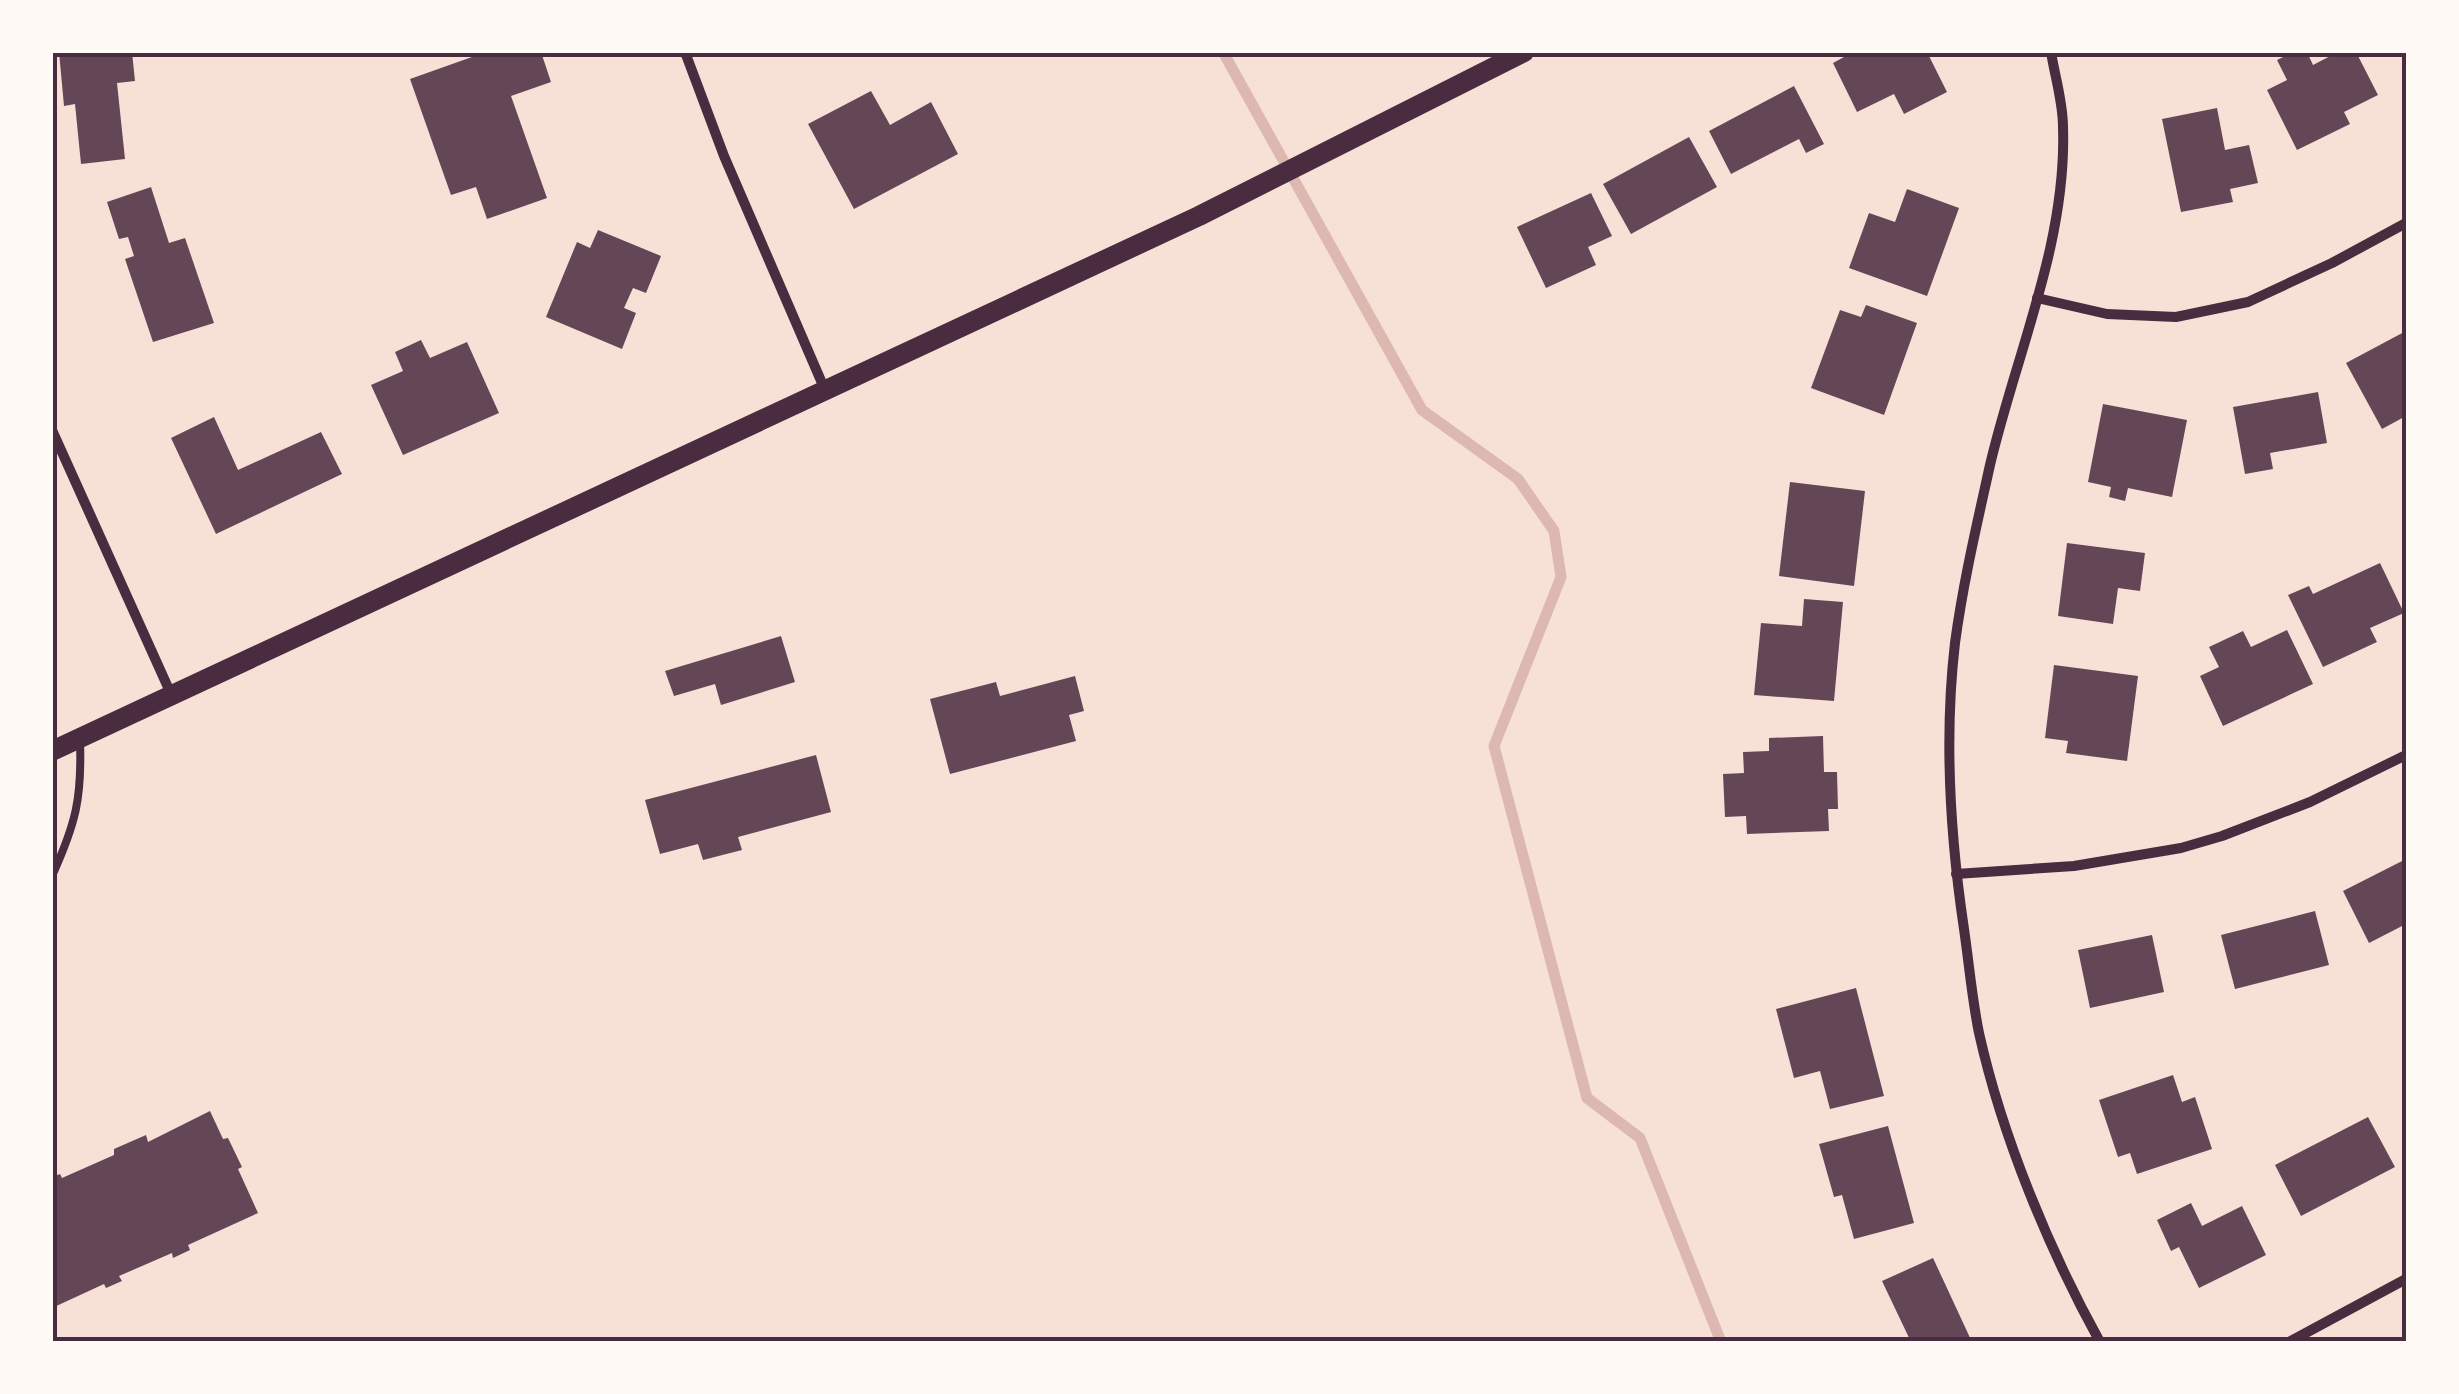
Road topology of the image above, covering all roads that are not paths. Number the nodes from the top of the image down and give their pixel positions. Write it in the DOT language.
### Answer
graph roads {
  1 [pos="685,52"];
  2 [pos="1524,52"];
  3 [pos="2050,52"];
  4 [pos="2406,223"];
  5 [pos="2037,298"];
  6 [pos="825,391"];
  7 [pos="52,430"];
  8 [pos="172,695"];
  9 [pos="80,738"];
  10 [pos="52,751"];
  11 [pos="2406,755"];
  12 [pos="1956,874"];
  13 [pos="52,876"];
  14 [pos="2406,1278"];
  15 [pos="2100,1342"];
  16 [pos="2289,1342"];
  1 -- 6 [label="street"];
  2 -- 6 [label="main road"];
  3 -- 5 [label="street"];
  4 -- 5 [label="street"];
  5 -- 12 [label="street"];
  6 -- 8 [label="main road"];
  7 -- 8 [label="street"];
  8 -- 9 [label="main road"];
  9 -- 10 [label="main road"];
  9 -- 13 [label="lane"];
  11 -- 12 [label="street"];
  12 -- 15 [label="street"];
  14 -- 16 [label="street"];
}
